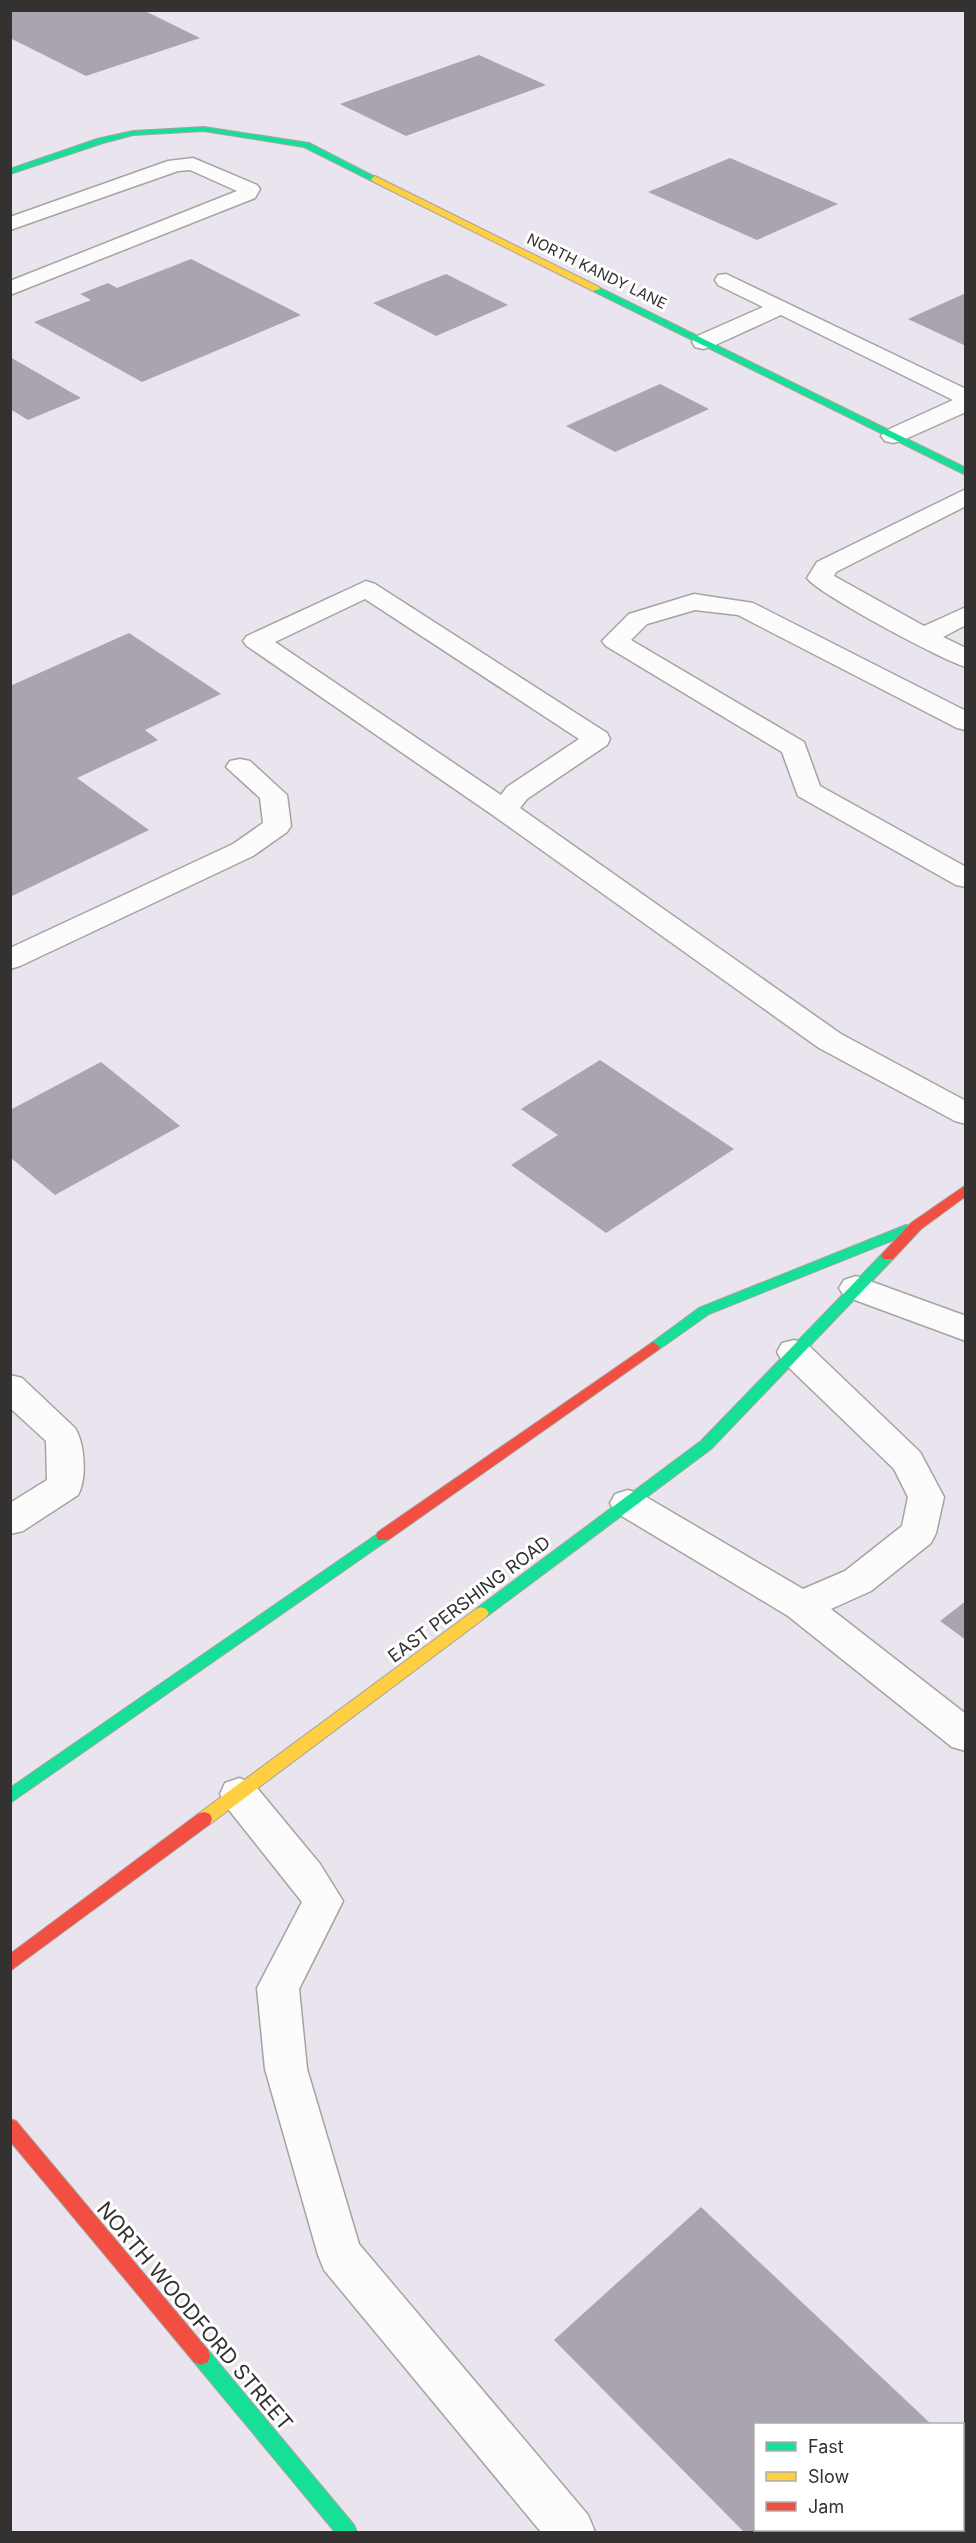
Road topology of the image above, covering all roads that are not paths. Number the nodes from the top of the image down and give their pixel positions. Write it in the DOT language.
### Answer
graph roads {
  1 [pos="10,172"];
  2 [pos="10,224"];
  3 [pos="726,280"];
  4 [pos="10,289"];
  5 [pos="781,307"];
  6 [pos="703,342"];
  7 [pos="966,400"];
  8 [pos="893,436"];
  9 [pos="966,472"];
  10 [pos="966,495"];
  11 [pos="966,615"];
  12 [pos="923,637"];
  13 [pos="966,659"];
  14 [pos="966,722"];
  15 [pos="240,767"];
  16 [pos="504,810"];
  17 [pos="966,879"];
  18 [pos="10,960"];
  19 [pos="966,1114"];
  20 [pos="966,1189"];
  21 [pos="916,1226"];
  22 [pos="856,1288"];
  23 [pos="966,1329"];
  24 [pos="794,1352"];
  25 [pos="10,1388"];
  26 [pos="628,1503"];
  27 [pos="10,1521"];
  28 [pos="801,1606"];
  29 [pos="966,1736"];
  30 [pos="239,1794"];
  31 [pos="10,1797"];
  32 [pos="10,1964"];
  33 [pos="10,2127"];
  34 [pos="347,2532"];
  35 [pos="571,2532"];
  1 -- 6 [label="street, NORTH KANDY LANE"];
  2 -- 4 [label="street"];
  3 -- 5 [label="street"];
  5 -- 6 [label="street"];
  5 -- 7 [label="street"];
  6 -- 8 [label="street, NORTH KANDY LANE"];
  7 -- 8 [label="street"];
  8 -- 9 [label="street, NORTH KANDY LANE"];
  10 -- 12 [label="street"];
  11 -- 12 [label="street"];
  12 -- 13 [label="street"];
  14 -- 17 [label="street"];
  15 -- 18 [label="street"];
  16 -- 16 [label="street"];
  16 -- 19 [label="street"];
  20 -- 21 [label="street, EAST PERSHING ROAD"];
  21 -- 22 [label="street, EAST PERSHING ROAD"];
  21 -- 31 [label="street, EAST PERSHING ROAD"];
  22 -- 23 [label="street"];
  22 -- 24 [label="street, EAST PERSHING ROAD"];
  24 -- 26 [label="street, EAST PERSHING ROAD"];
  24 -- 28 [label="street"];
  25 -- 27 [label="street"];
  26 -- 28 [label="street"];
  26 -- 30 [label="street, EAST PERSHING ROAD"];
  28 -- 29 [label="street"];
  30 -- 32 [label="street, EAST PERSHING ROAD"];
  30 -- 35 [label="street"];
  33 -- 34 [label="street, NORTH WOODFORD STREET"];
}
